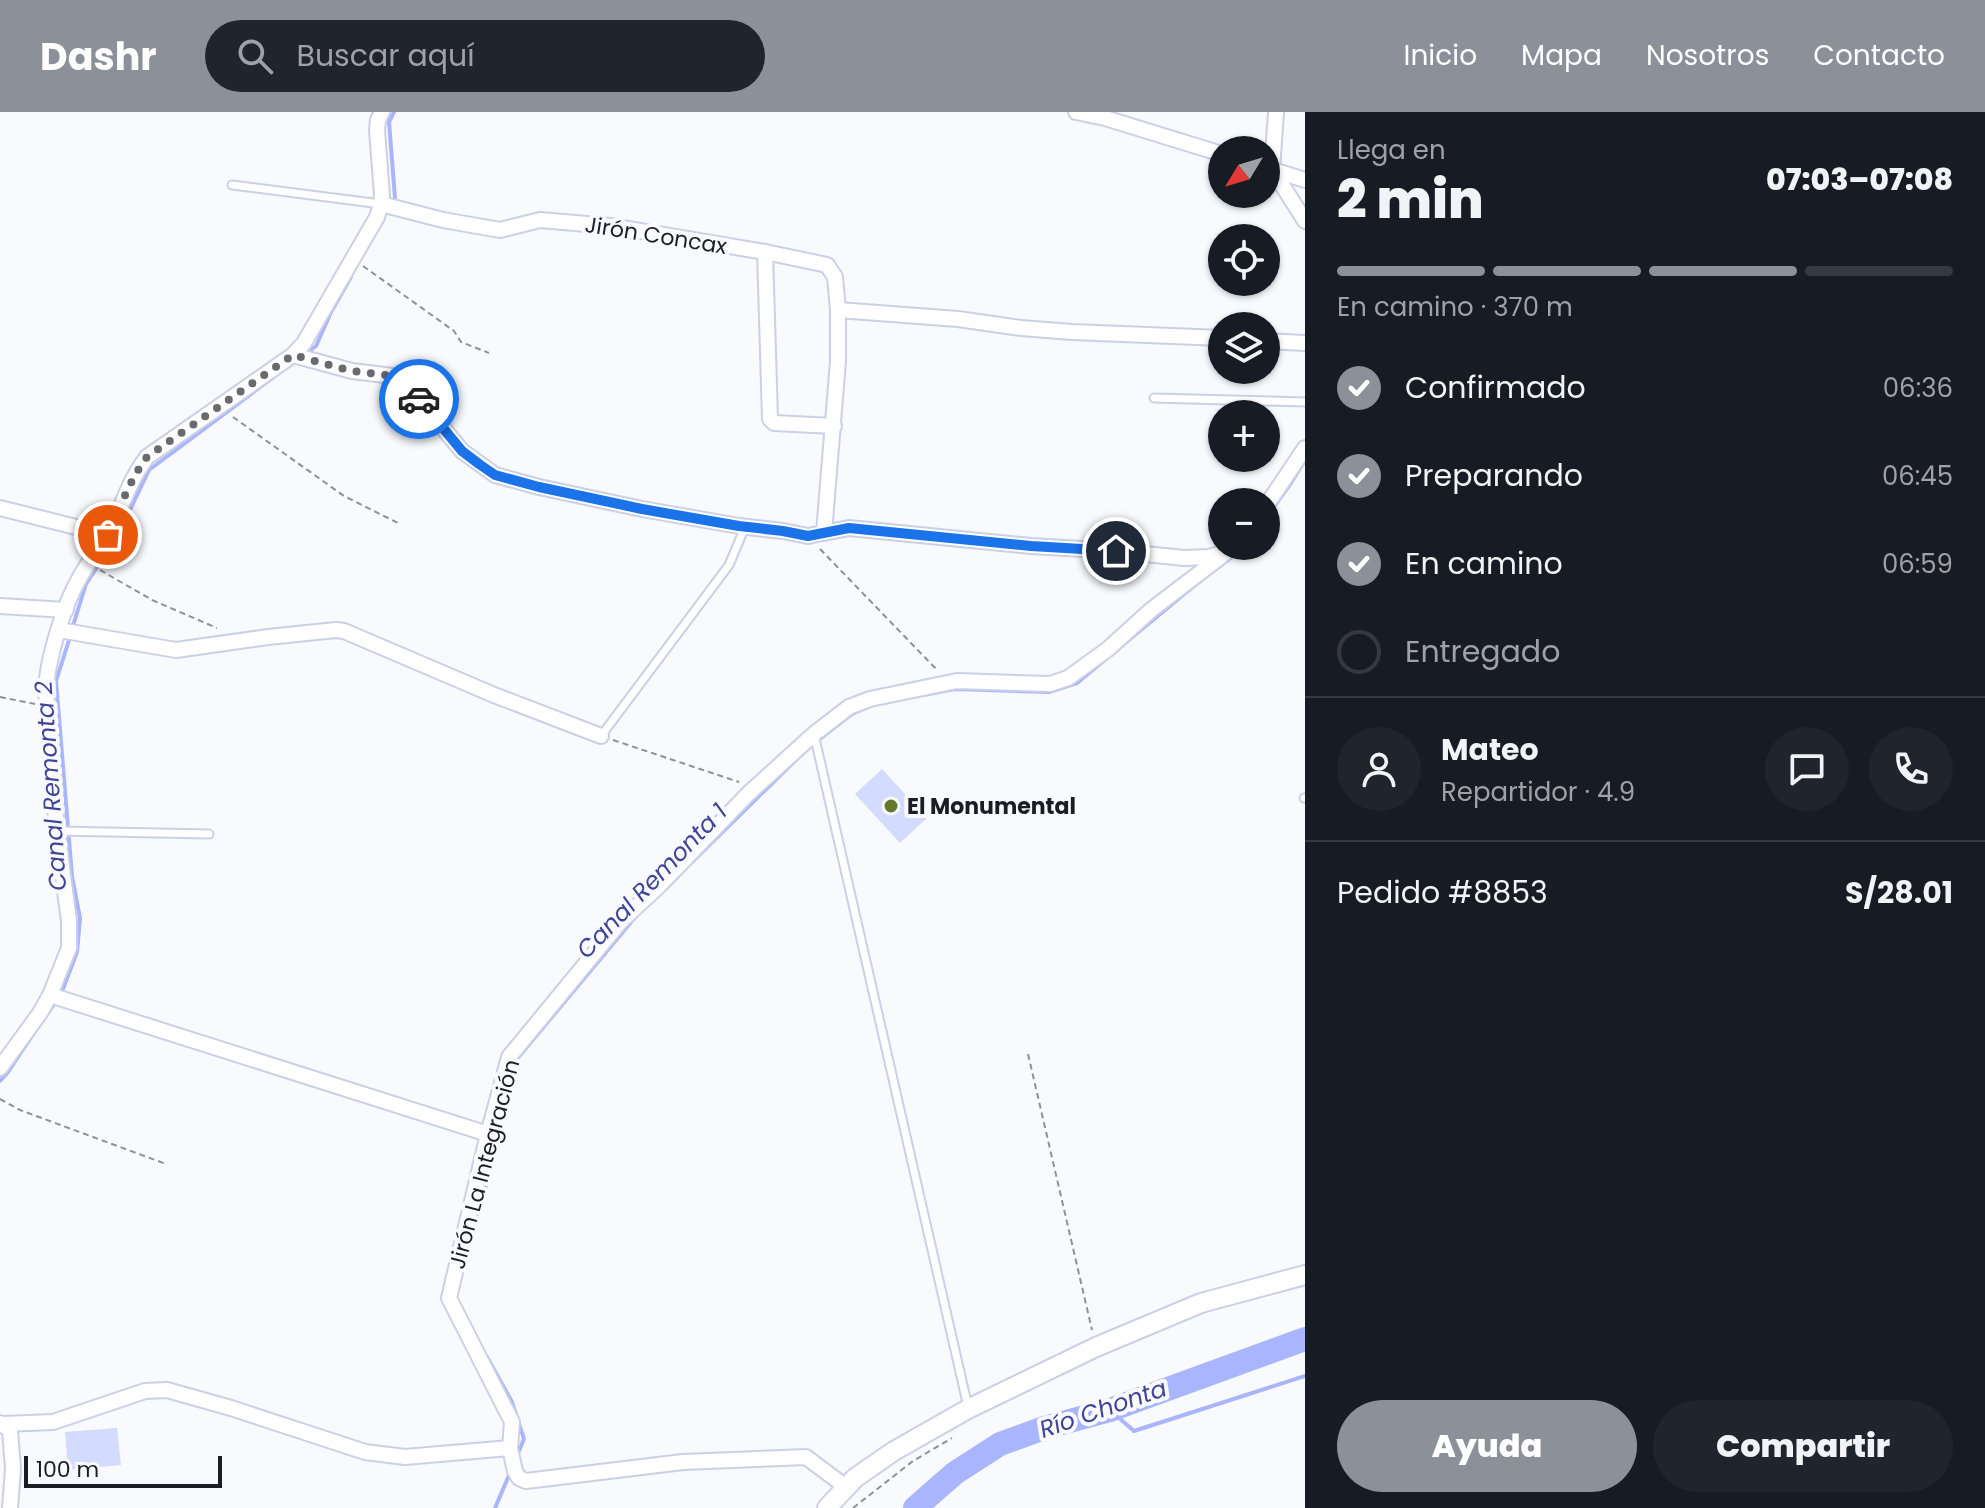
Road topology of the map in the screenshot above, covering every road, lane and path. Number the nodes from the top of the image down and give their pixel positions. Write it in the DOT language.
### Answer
graph roads {
  1 [pos="382,112"];
  2 [pos="1076,112"];
  3 [pos="1276,112"];
  4 [pos="1273,136"];
  5 [pos="1208,150"];
  6 [pos="1280,172"];
  7 [pos="1305,180"];
  8 [pos="1280,184"];
  9 [pos="232,185"];
  10 [pos="381,204"];
  11 [pos="1305,221"];
  12 [pos="765,252"];
  13 [pos="352,259"];
  14 [pos="838,310"];
  15 [pos="1208,337"];
  16 [pos="1280,342"];
  17 [pos="1305,343"];
  18 [pos="489,353"];
  19 [pos="293,355"];
  20 [pos="1154,398"];
  21 [pos="1305,402"];
  22 [pos="219,406"];
  23 [pos="834,426"];
  24 [pos="1305,448"];
  25 [pos="1278,488"];
  26 [pos="0,508"];
  27 [pos="398,523"];
  28 [pos="745,527"];
  29 [pos="824,533"];
  30 [pos="108,535"];
  31 [pos="808,536"];
  32 [pos="1208,557"];
  33 [pos="1216,560"];
  34 [pos="88,564"];
  35 [pos="0,606"];
  36 [pos="66,610"];
  37 [pos="217,628"];
  38 [pos="59,630"];
  39 [pos="950,683"];
  40 [pos="0,697"];
  41 [pos="47,707"];
  42 [pos="814,734"];
  43 [pos="601,736"];
  44 [pos="756,788"];
  45 [pos="57,831"];
  46 [pos="209,834"];
  47 [pos="50,995"];
  48 [pos="1028,1054"];
  49 [pos="0,1068"];
  50 [pos="0,1099"];
  51 [pos="488,1134"];
  52 [pos="166,1164"];
  53 [pos="1305,1275"];
  54 [pos="1096,1347"];
  55 [pos="968,1409"];
  56 [pos="1,1424"];
  57 [pos="960,1433"];
  58 [pos="510,1448"];
  59 [pos="846,1487"];
  60 [pos="10,1508"];
  61 [pos="827,1508"];
  62 [pos="853,1508"];
  1 -- 10 [label="street"];
  2 -- 5 [label="street"];
  3 -- 4 [label="street"];
  6 -- 7 [label="street"];
  8 -- 11 [label="street"];
  9 -- 10 [label="lane"];
  10 -- 12 [label="street, Jirón Concax"];
  10 -- 13 [label="street"];
  12 -- 14 [label="street, Jirón Concax"];
  12 -- 23 [label="street"];
  13 -- 18 [label="path"];
  13 -- 19 [label="street"];
  14 -- 15 [label="street"];
  14 -- 23 [label="street"];
  16 -- 17 [label="street"];
  19 -- 22 [label="street"];
  19 -- 28 [label="street"];
  20 -- 21 [label="lane"];
  22 -- 27 [label="path"];
  22 -- 30 [label="street"];
  23 -- 29 [label="street"];
  24 -- 25 [label="street"];
  26 -- 30 [label="street"];
  28 -- 31 [label="street"];
  28 -- 43 [label="lane"];
  29 -- 31 [label="street"];
  29 -- 32 [label="street"];
  30 -- 34 [label="street"];
  31 -- 39 [label="path"];
  33 -- 39 [label="street, Jirón La Integración"];
  34 -- 36 [label="street"];
  34 -- 37 [label="path"];
  35 -- 36 [label="street"];
  36 -- 38 [label="street"];
  38 -- 41 [label="street"];
  38 -- 43 [label="street"];
  39 -- 42 [label="street, Jirón La Integración"];
  40 -- 41 [label="path"];
  41 -- 45 [label="street"];
  42 -- 44 [label="street, Jirón La Integración"];
  42 -- 55 [label="lane"];
  43 -- 44 [label="path"];
  44 -- 51 [label="street, Jirón La Integración"];
  45 -- 46 [label="lane"];
  45 -- 47 [label="street"];
  47 -- 49 [label="street"];
  47 -- 51 [label="street"];
  48 -- 54 [label="path"];
  50 -- 52 [label="path"];
  51 -- 58 [label="street, Jirón La Integración"];
  53 -- 54 [label="main road"];
  54 -- 55 [label="main road"];
  55 -- 59 [label="main road"];
  56 -- 58 [label="street"];
  56 -- 60 [label="street"];
  57 -- 62 [label="path"];
  58 -- 59 [label="street"];
  59 -- 61 [label="main road"];
}
